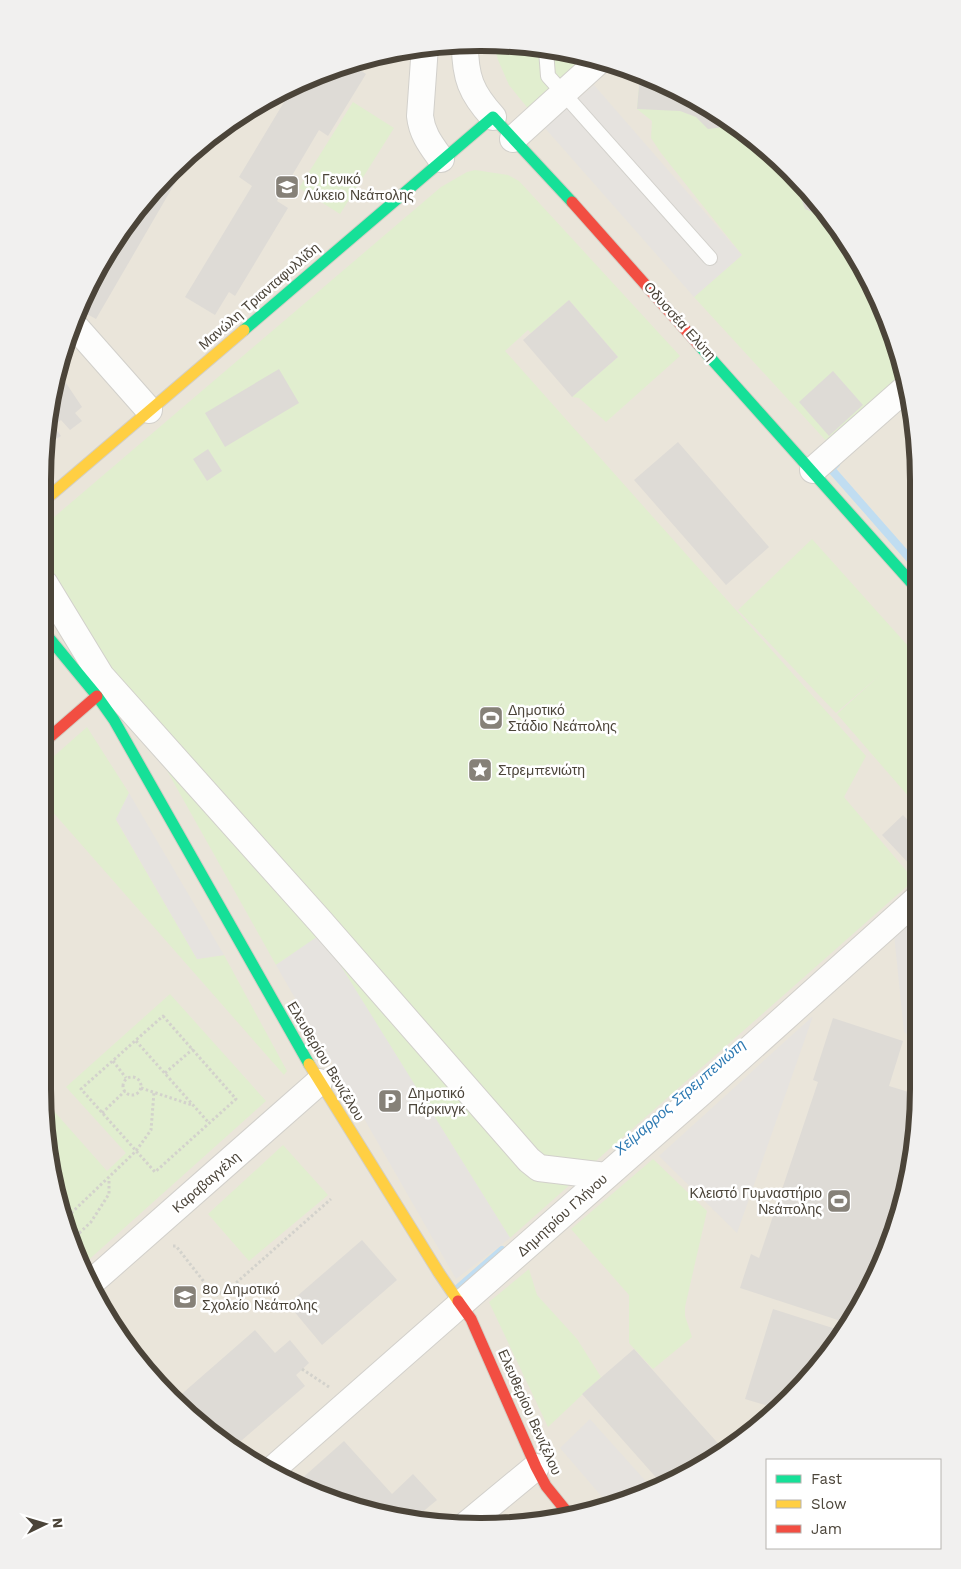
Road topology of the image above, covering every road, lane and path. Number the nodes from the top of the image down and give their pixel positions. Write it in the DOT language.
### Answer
graph roads {
  1 [pos="465,52"];
  2 [pos="425,55"];
  3 [pos="546,56"];
  4 [pos="593,66"];
  5 [pos="564,94"];
  6 [pos="492,117"];
  7 [pos="513,139"];
  8 [pos="441,159"];
  9 [pos="710,258"];
  10 [pos="79,330"];
  11 [pos="901,392"];
  12 [pos="149,410"];
  13 [pos="813,470"];
  14 [pos="51,495"];
  15 [pos="910,580"];
  16 [pos="51,594"];
  17 [pos="51,640"];
  18 [pos="97,696"];
  19 [pos="51,736"];
  20 [pos="907,908"];
  21 [pos="136,1040"];
  22 [pos="193,1049"];
  23 [pos="113,1061"];
  24 [pos="165,1073"];
  25 [pos="126,1078"];
  26 [pos="319,1082"];
  27 [pos="140,1088"];
  28 [pos="125,1091"];
  29 [pos="154,1092"];
  30 [pos="192,1105"];
  31 [pos="102,1113"];
  32 [pos="209,1123"];
  33 [pos="136,1151"];
  34 [pos="606,1176"];
  35 [pos="109,1177"];
  36 [pos="331,1199"];
  37 [pos="70,1214"];
  38 [pos="77,1235"];
  39 [pos="176,1246"];
  40 [pos="96,1278"];
  41 [pos="462,1304"];
  42 [pos="277,1466"];
  43 [pos="536,1467"];
  44 [pos="565,1510"];
  45 [pos="475,1518"];
  1 -- 6 [label="street, Οδυσσέα Ελύτη"];
  2 -- 8 [label="street"];
  3 -- 5 [label="lane"];
  4 -- 5 [label="street"];
  5 -- 7 [label="street"];
  5 -- 9 [label="lane"];
  6 -- 7 [label="street, Οδυσσέα Ελύτη"];
  6 -- 8 [label="street, Μανώλη Τριανταφυλλίδη"];
  7 -- 13 [label="street, Οδυσσέα Ελύτη"];
  8 -- 12 [label="street, Μανώλη Τριανταφυλλίδη"];
  10 -- 12 [label="street"];
  11 -- 13 [label="street"];
  12 -- 14 [label="street, Μανώλη Τριανταφυλλίδη"];
  13 -- 15 [label="street, Οδυσσέα Ελύτη"];
  16 -- 34 [label="street"];
  17 -- 18 [label="street, Ελευθερίου Βενιζέλου"];
  18 -- 19 [label="street"];
  18 -- 26 [label="street, Ελευθερίου Βενιζέλου"];
  20 -- 34 [label="street, Δημητρίου Γλήνου"];
  21 -- 22 [label="path"];
  21 -- 23 [label="path"];
  21 -- 24 [label="path"];
  22 -- 24 [label="path"];
  22 -- 32 [label="path"];
  23 -- 25 [label="path"];
  23 -- 31 [label="path"];
  24 -- 30 [label="path"];
  25 -- 27 [label="path"];
  25 -- 28 [label="path"];
  26 -- 40 [label="street, Καραβαγγέλη"];
  26 -- 41 [label="street, Ελευθερίου Βενιζέλου"];
  27 -- 28 [label="path"];
  27 -- 29 [label="path"];
  28 -- 31 [label="path"];
  29 -- 30 [label="path"];
  29 -- 33 [label="path"];
  30 -- 32 [label="path"];
  31 -- 33 [label="path"];
  32 -- 33 [label="path"];
  33 -- 35 [label="path"];
  34 -- 41 [label="street, Δημητρίου Γλήνου"];
  35 -- 37 [label="path"];
  35 -- 38 [label="path"];
  36 -- 39 [label="path"];
  41 -- 42 [label="street, Δημητρίου Γλήνου"];
  41 -- 43 [label="street, Ελευθερίου Βενιζέλου"];
  43 -- 44 [label="street, Ελευθερίου Βενιζέλου"];
  43 -- 45 [label="street"];
}
